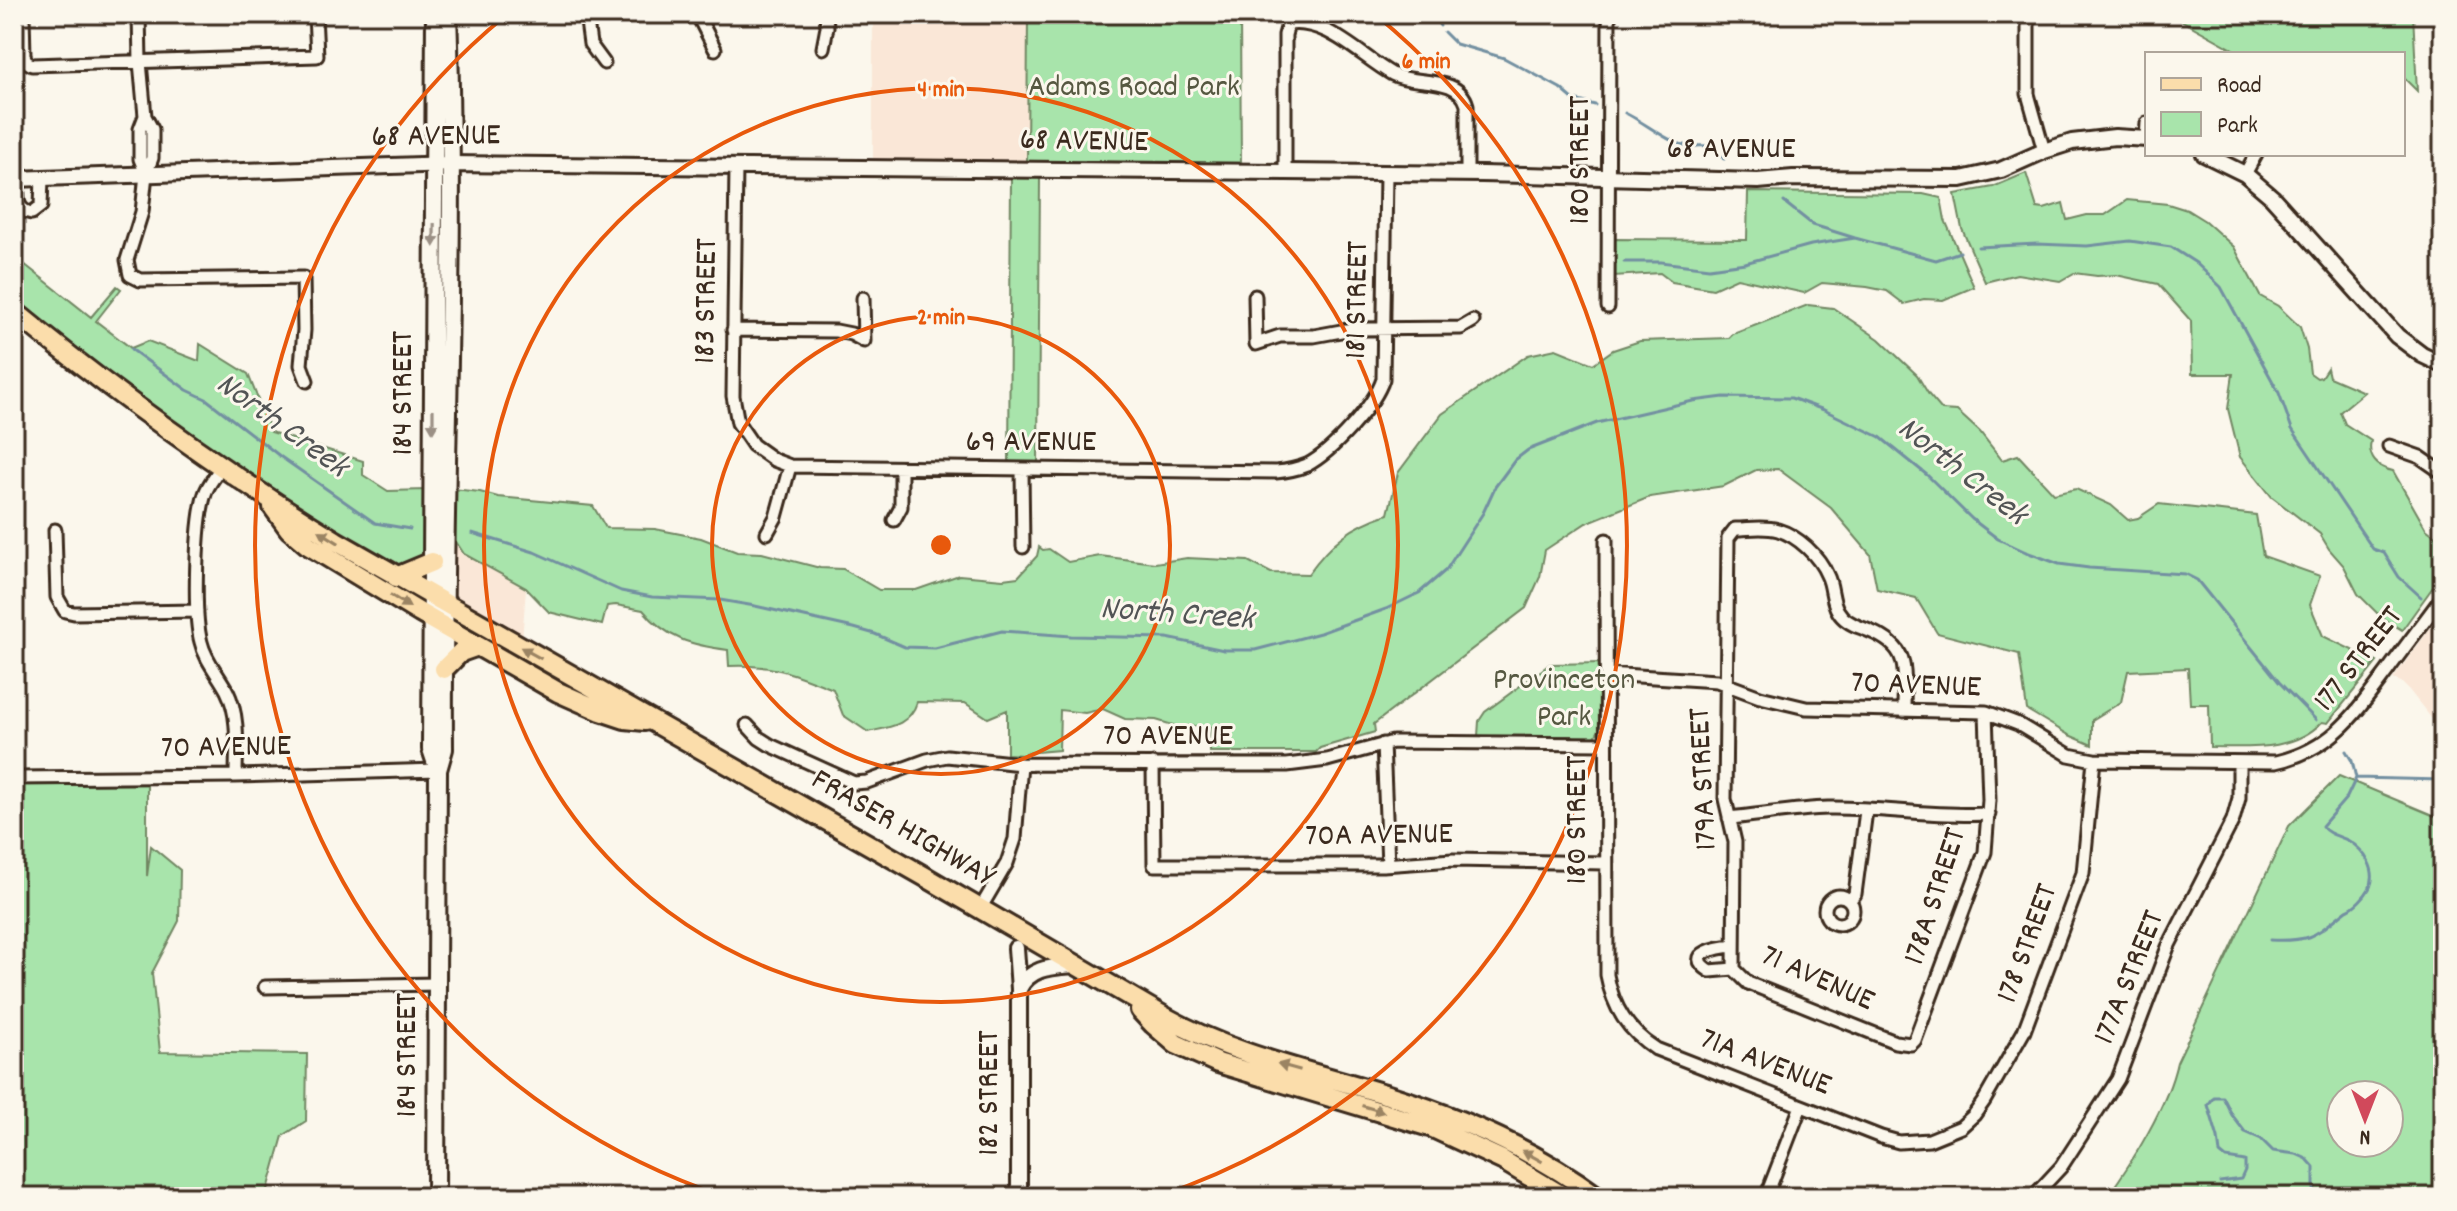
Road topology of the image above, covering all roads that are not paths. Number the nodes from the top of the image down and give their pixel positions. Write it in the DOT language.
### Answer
graph roads {
  1 [pos="23,14"];
  2 [pos="139,14"];
  3 [pos="315,14"];
  4 [pos="435,14"];
  5 [pos="448,14"];
  6 [pos="586,14"];
  7 [pos="697,14"];
  8 [pos="826,14"];
  9 [pos="1609,14"];
  10 [pos="2028,14"];
  11 [pos="823,48"];
  12 [pos="715,49"];
  13 [pos="19,57"];
  14 [pos="140,62"];
  15 [pos="604,63"];
  16 [pos="2145,134"];
  17 [pos="2044,151"];
  18 [pos="2208,156"];
  19 [pos="2255,156"];
  20 [pos="442,164"];
  21 [pos="736,166"];
  22 [pos="1285,173"];
  23 [pos="1386,173"];
  24 [pos="146,174"];
  25 [pos="1467,174"];
  26 [pos="2245,174"];
  27 [pos="42,178"];
  28 [pos="16,179"];
  29 [pos="1607,179"];
  30 [pos="1255,296"];
  31 [pos="863,298"];
  32 [pos="1608,307"];
  33 [pos="14,311"];
  34 [pos="1473,321"];
  35 [pos="1385,328"];
  36 [pos="733,330"];
  37 [pos="434,343"];
  38 [pos="449,362"];
  39 [pos="2443,365"];
  40 [pos="307,381"];
  41 [pos="744,435"];
  42 [pos="2389,446"];
  43 [pos="1324,454"];
  44 [pos="790,466"];
  45 [pos="221,467"];
  46 [pos="901,469"];
  47 [pos="1022,470"];
  48 [pos="2443,473"];
  49 [pos="263,496"];
  50 [pos="894,520"];
  51 [pos="55,530"];
  52 [pos="767,533"];
  53 [pos="1606,540"];
  54 [pos="1023,547"];
  55 [pos="432,562"];
  56 [pos="396,577"];
  57 [pos="2443,596"];
  58 [pos="438,601"];
  59 [pos="197,611"];
  60 [pos="438,624"];
  61 [pos="478,646"];
  62 [pos="444,669"];
  63 [pos="1606,674"];
  64 [pos="1726,684"];
  65 [pos="1904,711"];
  66 [pos="1986,712"];
  67 [pos="652,722"];
  68 [pos="747,725"];
  69 [pos="1383,744"];
  70 [pos="1605,744"];
  71 [pos="2094,760"];
  72 [pos="2239,762"];
  73 [pos="2266,763"];
  74 [pos="1021,764"];
  75 [pos="1153,764"];
  76 [pos="438,770"];
  77 [pos="236,776"];
  78 [pos="14,778"];
  79 [pos="1866,811"];
  80 [pos="1989,814"];
  81 [pos="1729,818"];
  82 [pos="1605,863"];
  83 [pos="1388,865"];
  84 [pos="1850,900"];
  85 [pos="980,909"];
  86 [pos="1734,946"];
  87 [pos="1016,948"];
  88 [pos="1607,957"];
  89 [pos="1074,965"];
  90 [pos="1734,969"];
  91 [pos="438,984"];
  92 [pos="265,987"];
  93 [pos="1019,989"];
  94 [pos="1120,992"];
  95 [pos="1911,1044"];
  96 [pos="1801,1106"];
  97 [pos="1961,1127"];
  98 [pos="436,1197"];
  99 [pos="1019,1197"];
  100 [pos="1564,1197"];
  101 [pos="1598,1197"];
  102 [pos="1766,1197"];
  103 [pos="2033,1197"];
  1 -- 13 [label="street"];
  2 -- 14 [label="street"];
  3 -- 14 [label="street"];
  4 -- 20 [label="main road, 184 STREET"];
  5 -- 20 [label="main road, 184 STREET"];
  6 -- 15 [label="street"];
  7 -- 12 [label="street"];
  8 -- 11 [label="street"];
  9 -- 29 [label="street, 180 STREET"];
  10 -- 17 [label="street"];
  13 -- 14 [label="street"];
  14 -- 24 [label="street"];
  16 -- 17 [label="street, 68 AVENUE"];
  17 -- 29 [label="street, 68 AVENUE"];
  18 -- 26 [label="street"];
  19 -- 26 [label="street"];
  20 -- 21 [label="street, 68 AVENUE"];
  20 -- 24 [label="street, 68 AVENUE"];
  20 -- 37 [label="main road, 184 STREET, one-way"];
  20 -- 38 [label="main road, 184 STREET"];
  21 -- 22 [label="street, 68 AVENUE"];
  21 -- 36 [label="street, 183 STREET"];
  22 -- 23 [label="street, 68 AVENUE"];
  22 -- 25 [label="street"];
  23 -- 25 [label="street, 68 AVENUE"];
  23 -- 35 [label="street, 181 STREET"];
  24 -- 27 [label="street, 68 AVENUE"];
  24 -- 40 [label="street"];
  25 -- 29 [label="street, 68 AVENUE"];
  26 -- 39 [label="street"];
  27 -- 28 [label="street, 68 AVENUE"];
  27 -- 28 [label="street"];
  29 -- 32 [label="street, 180 STREET"];
  30 -- 35 [label="street"];
  31 -- 36 [label="street"];
  33 -- 45 [label="main road, FRASER HIGHWAY"];
  34 -- 35 [label="street"];
  35 -- 43 [label="street, 181 STREET"];
  36 -- 41 [label="street, 183 STREET"];
  37 -- 38 [label="main road"];
  37 -- 55 [label="main road, 184 STREET, one-way"];
  38 -- 58 [label="main road, 184 STREET"];
  41 -- 44 [label="street, 69 AVENUE"];
  42 -- 48 [label="street"];
  43 -- 47 [label="street, 69 AVENUE"];
  44 -- 46 [label="street, 69 AVENUE"];
  44 -- 52 [label="street"];
  45 -- 49 [label="main road, FRASER HIGHWAY"];
  45 -- 59 [label="street"];
  46 -- 47 [label="street, 69 AVENUE"];
  46 -- 50 [label="street"];
  47 -- 54 [label="street"];
  56 -- 49 [label="main road, FRASER HIGHWAY, one-way"];
  49 -- 60 [label="main road, FRASER HIGHWAY, one-way"];
  51 -- 59 [label="street"];
  53 -- 63 [label="street, 180 STREET"];
  55 -- 56 [label="main road"];
  55 -- 58 [label="main road, 184 STREET"];
  56 -- 58 [label="main road, FRASER HIGHWAY"];
  57 -- 73 [label="street, 177 STREET"];
  58 -- 60 [label="main road, 184 STREET"];
  67 -- 58 [label="main road, FRASER HIGHWAY, one-way"];
  59 -- 77 [label="street"];
  60 -- 61 [label="main road, FRASER HIGHWAY"];
  60 -- 62 [label="main road, 184 STREET"];
  60 -- 76 [label="main road, 184 STREET"];
  61 -- 62 [label="main road"];
  61 -- 67 [label="main road, FRASER HIGHWAY"];
  62 -- 76 [label="main road, 184 STREET"];
  63 -- 64 [label="street, 70 AVENUE"];
  63 -- 70 [label="street, 180 STREET"];
  64 -- 65 [label="street, 70 AVENUE"];
  64 -- 65 [label="street, 179A STREET"];
  64 -- 81 [label="street, 179A STREET"];
  65 -- 66 [label="street, 70 AVENUE"];
  66 -- 71 [label="street, 70 AVENUE"];
  66 -- 80 [label="street, 178A STREET"];
  67 -- 85 [label="main road, FRASER HIGHWAY"];
  68 -- 74 [label="street, 70 AVENUE"];
  69 -- 70 [label="street, 70 AVENUE"];
  69 -- 75 [label="street, 70 AVENUE"];
  69 -- 83 [label="street"];
  70 -- 82 [label="street, 180 STREET"];
  71 -- 72 [label="street, 70 AVENUE"];
  71 -- 97 [label="street, 178 STREET"];
  72 -- 73 [label="street, 70 AVENUE"];
  72 -- 103 [label="street, 177A STREET"];
  74 -- 75 [label="street, 70 AVENUE"];
  74 -- 85 [label="street"];
  75 -- 83 [label="street, 70A AVENUE"];
  76 -- 77 [label="street, 70 AVENUE"];
  76 -- 91 [label="main road, 184 STREET"];
  77 -- 78 [label="street, 70 AVENUE"];
  79 -- 80 [label="street"];
  79 -- 81 [label="street"];
  79 -- 84 [label="street"];
  80 -- 95 [label="street, 178A STREET"];
  81 -- 86 [label="street, 179A STREET"];
  82 -- 83 [label="street, 70A AVENUE"];
  82 -- 88 [label="street, 180 STREET"];
  85 -- 89 [label="main road, FRASER HIGHWAY"];
  86 -- 90 [label="street, 179A STREET"];
  86 -- 90 [label="street, 71 AVENUE"];
  87 -- 93 [label="street, 182 STREET"];
  88 -- 96 [label="street, 71A AVENUE"];
  89 -- 93 [label="street, 182 STREET"];
  89 -- 94 [label="main road, FRASER HIGHWAY"];
  90 -- 95 [label="street, 71 AVENUE"];
  91 -- 92 [label="street"];
  91 -- 98 [label="main road, 184 STREET"];
  93 -- 99 [label="street, 182 STREET"];
  94 -- 100 [label="main road, FRASER HIGHWAY, one-way"];
  101 -- 94 [label="main road, FRASER HIGHWAY, one-way"];
  96 -- 97 [label="street, 71A AVENUE"];
  96 -- 102 [label="street"];
}
